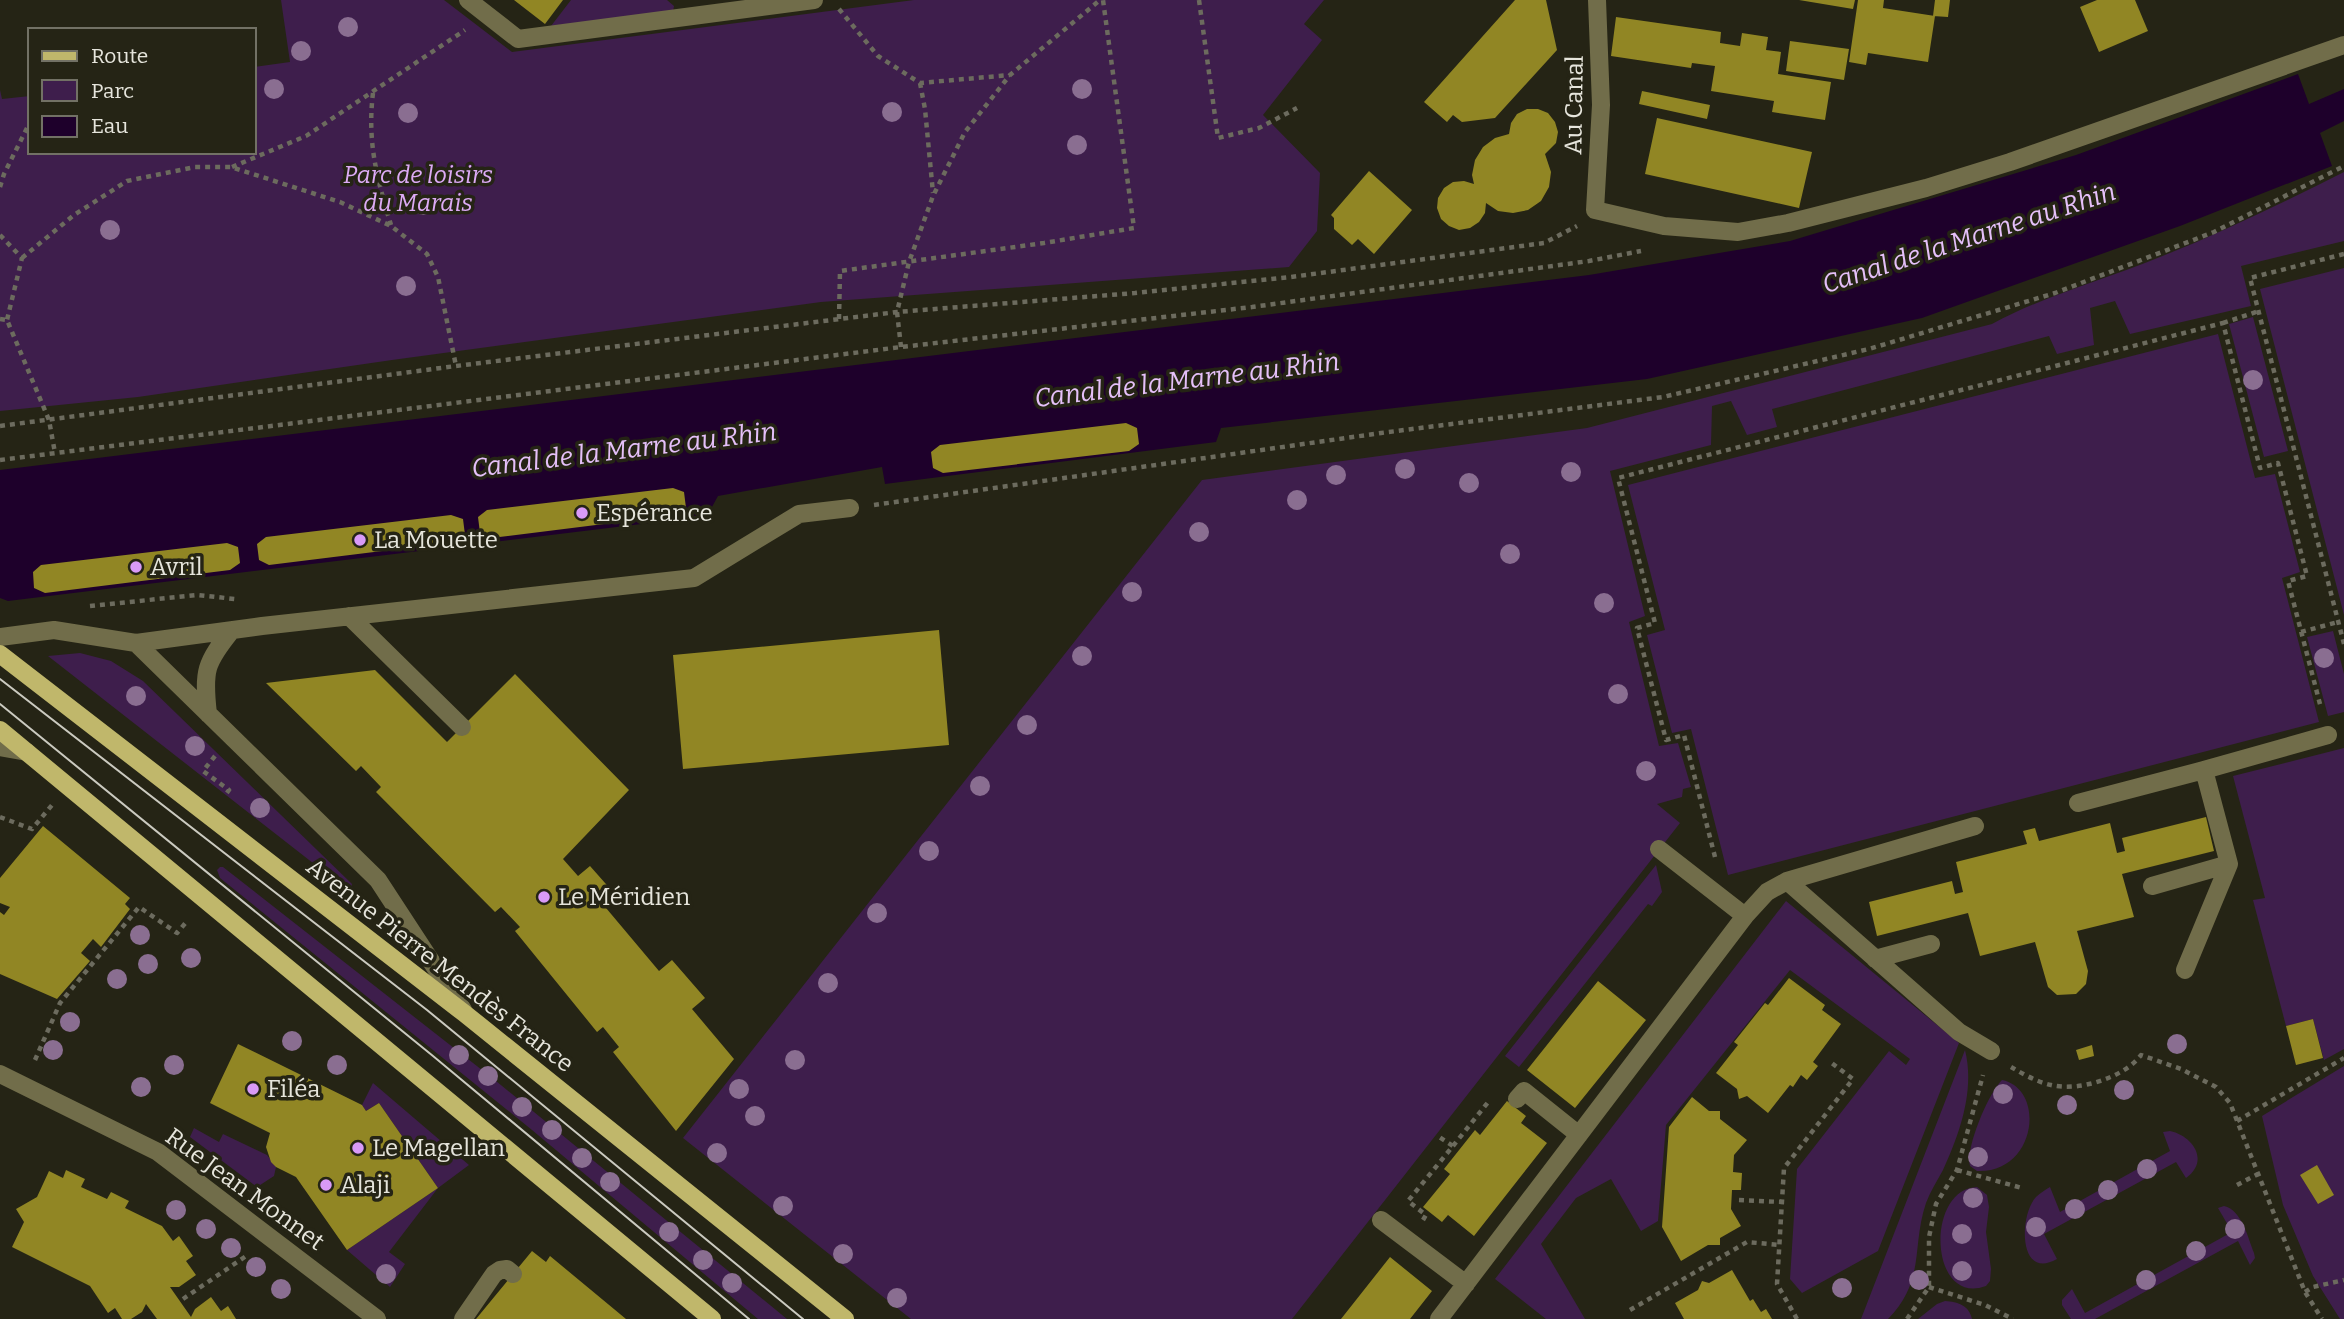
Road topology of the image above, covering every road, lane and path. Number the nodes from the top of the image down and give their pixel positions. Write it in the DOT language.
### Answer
graph roads {
  1 [pos="468,0"];
  2 [pos="814,0"];
  3 [pos="832,0"];
  4 [pos="1102,0"];
  5 [pos="1199,0"];
  6 [pos="1597,0"];
  7 [pos="763,3"];
  8 [pos="487,15"];
  9 [pos="2344,45"];
  10 [pos="1010,75"];
  11 [pos="920,83"];
  12 [pos="373,92"];
  13 [pos="1297,108"];
  14 [pos="28,126"];
  15 [pos="2344,166"];
  16 [pos="231,167"];
  17 [pos="0,187"];
  18 [pos="933,196"];
  19 [pos="1595,210"];
  20 [pos="391,226"];
  21 [pos="0,235"];
  22 [pos="1643,250"];
  23 [pos="2344,254"];
  24 [pos="22,258"];
  25 [pos="909,262"];
  26 [pos="2259,311"];
  27 [pos="897,312"];
  28 [pos="0,318"];
  29 [pos="839,319"];
  30 [pos="6,320"];
  31 [pos="2223,323"];
  32 [pos="901,347"];
  33 [pos="456,366"];
  34 [pos="49,421"];
  35 [pos="0,426"];
  36 [pos="55,453"];
  37 [pos="0,460"];
  38 [pos="850,508"];
  39 [pos="79,607"];
  40 [pos="349,616"];
  41 [pos="2339,622"];
  42 [pos="262,626"];
  43 [pos="232,630"];
  44 [pos="2301,632"];
  45 [pos="0,637"];
  46 [pos="136,643"];
  47 [pos="2344,644"];
  48 [pos="0,654"];
  49 [pos="2321,712"];
  50 [pos="208,713"];
  51 [pos="462,727"];
  52 [pos="0,730"];
  53 [pos="2328,735"];
  54 [pos="0,747"];
  55 [pos="27,752"];
  56 [pos="2204,770"];
  57 [pos="203,771"];
  58 [pos="229,790"];
  59 [pos="56,799"];
  60 [pos="2078,803"];
  61 [pos="0,817"];
  62 [pos="1975,826"];
  63 [pos="1659,849"];
  64 [pos="2229,864"];
  65 [pos="1718,867"];
  66 [pos="1787,881"];
  67 [pos="2152,886"];
  68 [pos="1745,916"];
  69 [pos="177,933"];
  70 [pos="1931,944"];
  71 [pos="1875,959"];
  72 [pos="2185,970"];
  73 [pos="464,1013"];
  74 [pos="1991,1051"];
  75 [pos="2344,1058"];
  76 [pos="1829,1061"];
  77 [pos="0,1074"];
  78 [pos="23,1086"];
  79 [pos="1493,1096"];
  80 [pos="1517,1099"];
  81 [pos="2237,1121"];
  82 [pos="1436,1135"];
  83 [pos="1579,1135"];
  84 [pos="1452,1146"];
  85 [pos="1957,1170"];
  86 [pos="2258,1174"];
  87 [pos="2236,1185"];
  88 [pos="2022,1188"];
  89 [pos="1740,1200"];
  90 [pos="1782,1202"];
  91 [pos="1426,1215"];
  92 [pos="1381,1220"];
  93 [pos="272,1238"];
  94 [pos="1780,1245"];
  95 [pos="513,1275"];
  96 [pos="2344,1280"];
  97 [pos="1466,1284"];
  98 [pos="1929,1287"];
  99 [pos="2305,1292"];
  100 [pos="183,1299"];
  101 [pos="1630,1310"];
  102 [pos="377,1319"];
  103 [pos="463,1319"];
  104 [pos="712,1319"];
  105 [pos="845,1319"];
  106 [pos="1439,1319"];
  107 [pos="1797,1319"];
  108 [pos="1907,1319"];
  109 [pos="2013,1319"];
  110 [pos="2322,1319"];
  1 -- 8 [label="street"];
  2 -- 7 [label="street"];
  3 -- 11 [label="path"];
  4 -- 10 [label="path"];
  4 -- 25 [label="path"];
  5 -- 13 [label="path"];
  6 -- 19 [label="street, Au Canal"];
  7 -- 8 [label="street"];
  8 -- 12 [label="path"];
  9 -- 19 [label="street"];
  10 -- 11 [label="path"];
  10 -- 18 [label="path"];
  11 -- 18 [label="path"];
  12 -- 16 [label="path"];
  12 -- 20 [label="path"];
  14 -- 17 [label="path"];
  15 -- 38 [label="path"];
  16 -- 20 [label="path"];
  16 -- 24 [label="path"];
  18 -- 25 [label="path"];
  19 -- 27 [label="path"];
  20 -- 33 [label="path"];
  21 -- 24 [label="path"];
  22 -- 32 [label="path"];
  23 -- 26 [label="path"];
  24 -- 30 [label="path"];
  25 -- 27 [label="path"];
  25 -- 29 [label="path"];
  26 -- 31 [label="path"];
  26 -- 41 [label="path"];
  27 -- 29 [label="path"];
  27 -- 32 [label="path"];
  28 -- 30 [label="path"];
  29 -- 33 [label="path"];
  30 -- 34 [label="path"];
  31 -- 44 [label="path"];
  31 -- 65 [label="path"];
  32 -- 36 [label="path"];
  33 -- 34 [label="path"];
  34 -- 35 [label="path"];
  34 -- 36 [label="path"];
  36 -- 37 [label="path"];
  38 -- 40 [label="street"];
  39 -- 42 [label="path"];
  40 -- 42 [label="street"];
  40 -- 51 [label="street"];
  41 -- 44 [label="path"];
  41 -- 47 [label="path"];
  42 -- 43 [label="street"];
  43 -- 46 [label="street"];
  43 -- 50 [label="street"];
  44 -- 49 [label="path"];
  45 -- 46 [label="street"];
  46 -- 50 [label="street"];
  48 -- 73 [label="main road, Avenue Pierre Mendès France"];
  50 -- 73 [label="street"];
  52 -- 55 [label="main road"];
  53 -- 56 [label="street"];
  54 -- 55 [label="street"];
  55 -- 104 [label="main road"];
  56 -- 60 [label="street"];
  56 -- 64 [label="street"];
  57 -- 58 [label="path"];
  59 -- 61 [label="path"];
  62 -- 66 [label="street"];
  63 -- 68 [label="street"];
  64 -- 67 [label="street"];
  64 -- 72 [label="street"];
  66 -- 68 [label="street"];
  66 -- 71 [label="street"];
  68 -- 83 [label="street"];
  69 -- 78 [label="path"];
  70 -- 71 [label="street"];
  71 -- 74 [label="street"];
  73 -- 105 [label="main road, Avenue Pierre Mendès France"];
  74 -- 81 [label="path"];
  74 -- 85 [label="path"];
  75 -- 81 [label="path"];
  76 -- 90 [label="path"];
  77 -- 78 [label="street, Rue Jean Monnet"];
  78 -- 93 [label="street, Rue Jean Monnet"];
  79 -- 84 [label="path"];
  80 -- 83 [label="street"];
  81 -- 86 [label="path"];
  82 -- 84 [label="path"];
  83 -- 97 [label="street"];
  84 -- 91 [label="path"];
  85 -- 88 [label="path"];
  85 -- 98 [label="path"];
  86 -- 87 [label="path"];
  86 -- 99 [label="path"];
  89 -- 90 [label="path"];
  90 -- 94 [label="path"];
  92 -- 97 [label="street"];
  93 -- 100 [label="path"];
  93 -- 102 [label="street, Rue Jean Monnet"];
  94 -- 101 [label="path"];
  94 -- 107 [label="path"];
  95 -- 103 [label="street"];
  96 -- 99 [label="path"];
  97 -- 106 [label="street"];
  98 -- 108 [label="path"];
  98 -- 109 [label="path"];
  99 -- 110 [label="path"];
}
